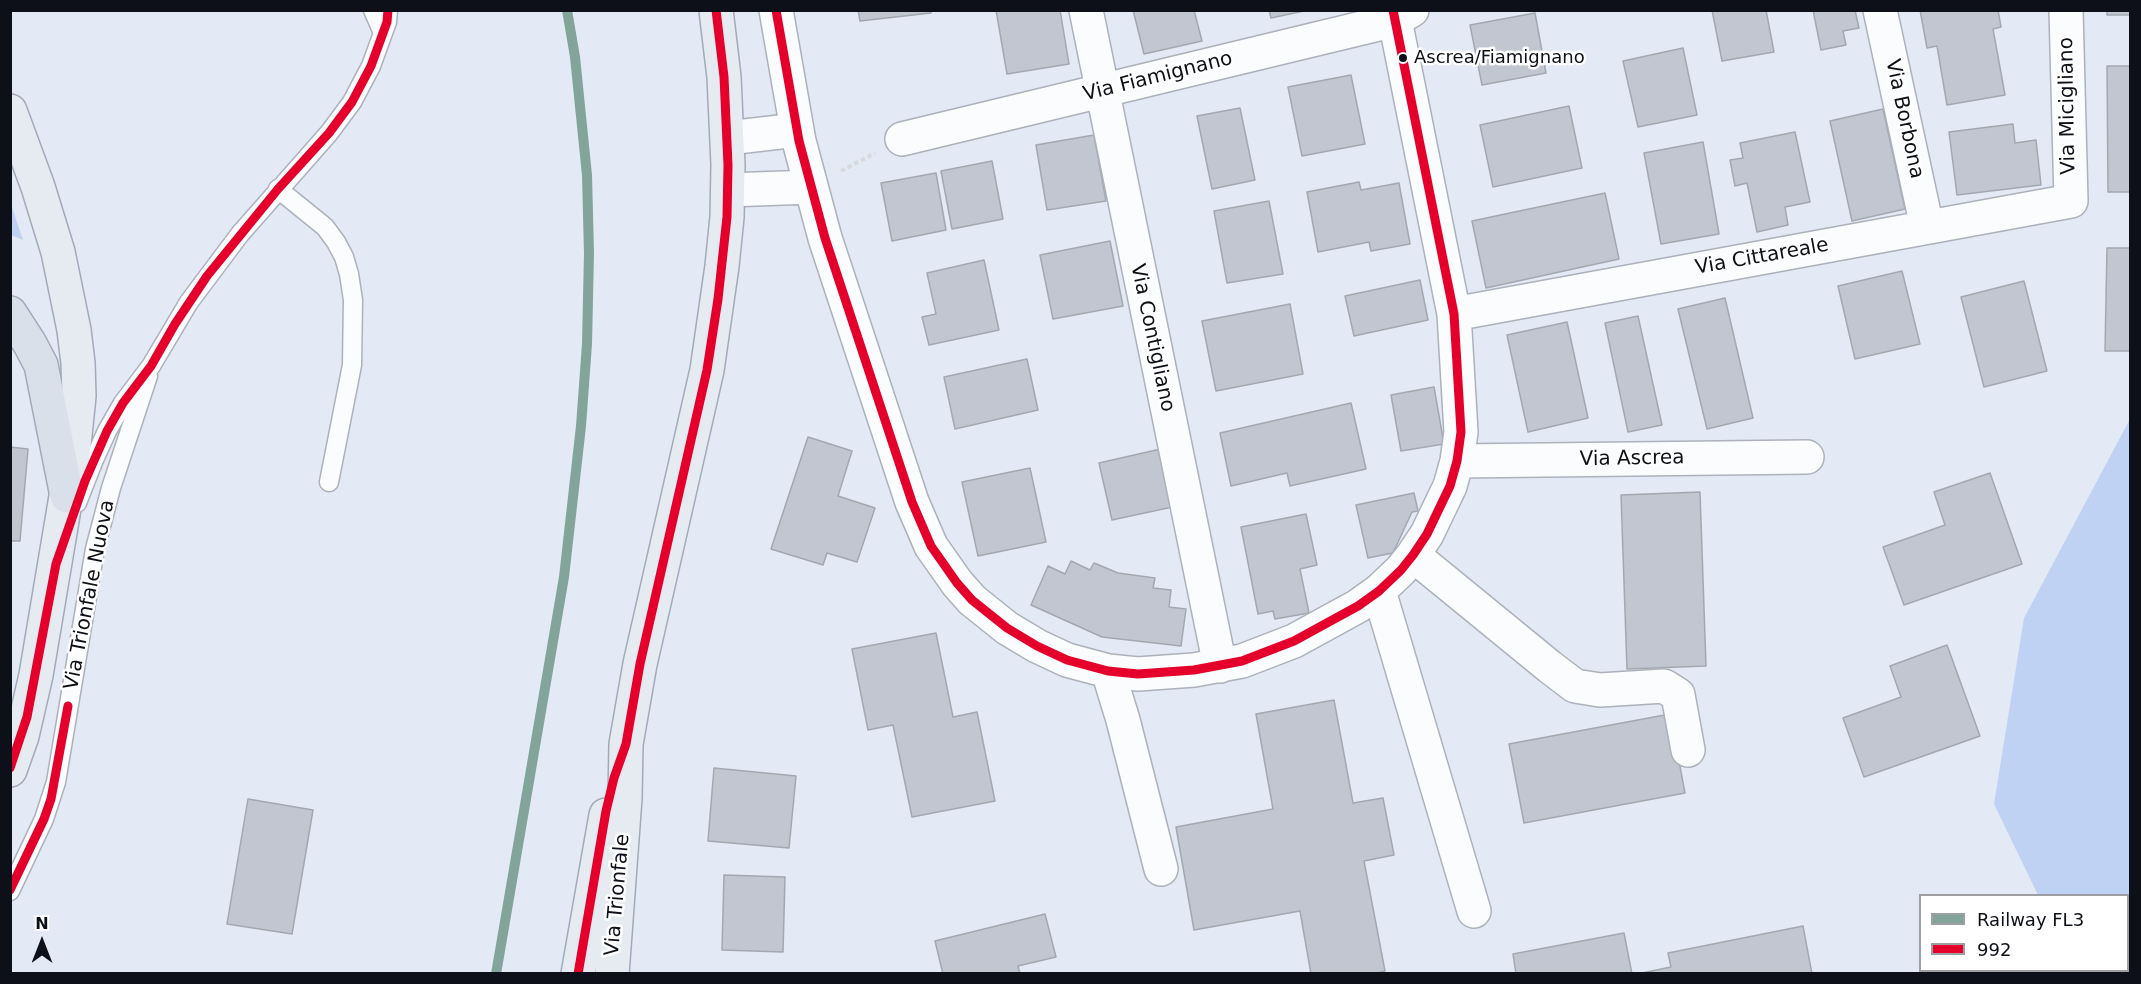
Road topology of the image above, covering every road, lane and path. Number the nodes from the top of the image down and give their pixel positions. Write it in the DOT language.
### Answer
graph roads {
  1 [pos="373,10"];
  2 [pos="388,10"];
  3 [pos="716,10"];
  4 [pos="776,10"];
  5 [pos="1086,10"];
  6 [pos="1880,10"];
  7 [pos="2066,10"];
  8 [pos="1400,14"];
  9 [pos="383,33"];
  10 [pos="1101,91"];
  11 [pos="10,111"];
  12 [pos="797,130"];
  13 [pos="728,138"];
  14 [pos="902,139"];
  15 [pos="811,187"];
  16 [pos="278,189"];
  17 [pos="728,190"];
  18 [pos="2071,201"];
  19 [pos="1927,227"];
  20 [pos="10,313"];
  21 [pos="1454,314"];
  22 [pos="151,366"];
  23 [pos="1807,458"];
  24 [pos="1457,461"];
  25 [pos="329,482"];
  26 [pos="67,496"];
  27 [pos="1413,555"];
  28 [pos="56,564"];
  29 [pos="1379,591"];
  30 [pos="1220,666"];
  31 [pos="1108,671"];
  32 [pos="626,744"];
  33 [pos="1688,750"];
  34 [pos="10,770"];
  35 [pos="1161,869"];
  36 [pos="10,891"];
  37 [pos="1474,911"];
  38 [pos="578,974"];
  39 [pos="612,974"];
  1 -- 9 [label="lane"];
  2 -- 9 [label="lane"];
  3 -- 13 [label="main road, Via Trionfale"];
  4 -- 12 [label="street"];
  5 -- 10 [label="street, Via Contigliano"];
  6 -- 19 [label="street, Via Borbona"];
  7 -- 18 [label="street, Via Micigliano"];
  8 -- 10 [label="street, Via Fiamignano"];
  8 -- 21 [label="street"];
  9 -- 16 [label="lane"];
  10 -- 14 [label="street, Via Fiamignano"];
  10 -- 30 [label="street, Via Contigliano"];
  11 -- 26 [label="main road, Via Trionfale Nuova"];
  12 -- 13 [label="street"];
  12 -- 15 [label="street"];
  13 -- 17 [label="main road, Via Trionfale"];
  14 -- 15 [label="path"];
  15 -- 17 [label="street"];
  15 -- 31 [label="street"];
  16 -- 22 [label="lane"];
  16 -- 25 [label="lane"];
  17 -- 32 [label="main road, Via Trionfale"];
  18 -- 19 [label="street, Via Cittareale"];
  19 -- 21 [label="street, Via Cittareale"];
  20 -- 26 [label="highway"];
  21 -- 24 [label="street"];
  22 -- 28 [label="lane"];
  22 -- 36 [label="lane, Via Trionfale Nuova"];
  23 -- 24 [label="street, Via Ascrea"];
  24 -- 27 [label="street"];
  26 -- 28 [label="main road, Via Trionfale Nuova"];
  27 -- 29 [label="street"];
  27 -- 33 [label="street"];
  28 -- 34 [label="main road, Via Trionfale Nuova"];
  29 -- 30 [label="street"];
  29 -- 37 [label="street"];
  30 -- 31 [label="street"];
  31 -- 35 [label="street"];
  32 -- 38 [label="main road, Via Trionfale"];
  32 -- 39 [label="main road, Via Trionfale"];
}
